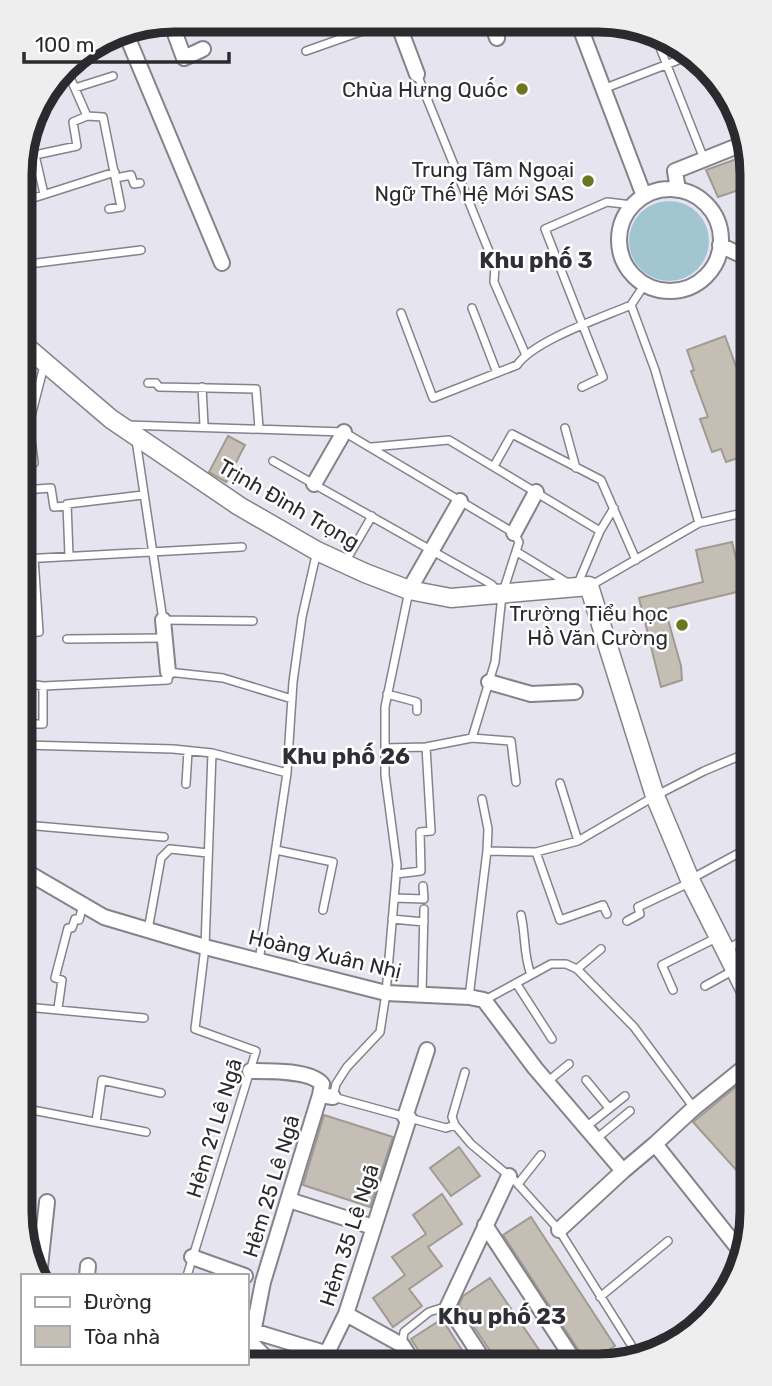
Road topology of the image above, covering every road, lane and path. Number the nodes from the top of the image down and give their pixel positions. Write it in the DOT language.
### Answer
graph roads {
  1 [pos="174,32"];
  2 [pos="360,32"];
  3 [pos="401,32"];
  4 [pos="582,32"];
  5 [pos="128,39"];
  6 [pos="659,45"];
  7 [pos="203,49"];
  8 [pos="306,51"];
  9 [pos="682,59"];
  10 [pos="667,64"];
  11 [pos="417,74"];
  12 [pos="113,76"];
  13 [pos="70,77"];
  14 [pos="75,88"];
  15 [pos="602,89"];
  16 [pos="87,116"];
  17 [pos="738,146"];
  18 [pos="33,153"];
  19 [pos="36,155"];
  20 [pos="704,159"];
  21 [pos="115,175"];
  22 [pos="140,183"];
  23 [pos="678,190"];
  24 [pos="44,194"];
  25 [pos="644,196"];
  26 [pos="32,198"];
  27 [pos="632,205"];
  28 [pos="109,209"];
  29 [pos="720,245"];
  30 [pos="141,250"];
  31 [pos="741,255"];
  32 [pos="222,263"];
  33 [pos="32,264"];
  34 [pos="645,285"];
  35 [pos="631,305"];
  36 [pos="472,308"];
  37 [pos="401,313"];
  38 [pos="581,326"];
  39 [pos="32,352"];
  40 [pos="525,353"];
  41 [pos="45,362"];
  42 [pos="497,373"];
  43 [pos="148,383"];
  44 [pos="202,387"];
  45 [pos="582,387"];
  46 [pos="32,408"];
  47 [pos="119,424"];
  48 [pos="204,425"];
  49 [pos="259,428"];
  50 [pos="565,428"];
  51 [pos="344,432"];
  52 [pos="136,436"];
  53 [pos="32,439"];
  54 [pos="371,447"];
  55 [pos="273,461"];
  56 [pos="32,463"];
  57 [pos="494,466"];
  58 [pos="576,468"];
  59 [pos="314,484"];
  60 [pos="32,489"];
  61 [pos="536,492"];
  62 [pos="144,495"];
  63 [pos="460,501"];
  64 [pos="67,506"];
  65 [pos="614,508"];
  66 [pos="741,513"];
  67 [pos="372,516"];
  68 [pos="699,523"];
  69 [pos="600,531"];
  70 [pos="514,533"];
  71 [pos="242,547"];
  72 [pos="153,551"];
  73 [pos="317,551"];
  74 [pos="432,551"];
  75 [pos="517,552"];
  76 [pos="69,555"];
  77 [pos="34,558"];
  78 [pos="636,560"];
  79 [pos="344,564"];
  80 [pos="582,587"];
  81 [pos="409,590"];
  82 [pos="502,595"];
  83 [pos="32,601"];
  84 [pos="37,601"];
  85 [pos="163,620"];
  86 [pos="253,621"];
  87 [pos="32,632"];
  88 [pos="165,638"];
  89 [pos="67,639"];
  90 [pos="168,672"];
  91 [pos="489,682"];
  92 [pos="32,684"];
  93 [pos="43,686"];
  94 [pos="575,692"];
  95 [pos="387,694"];
  96 [pos="292,699"];
  97 [pos="417,711"];
  98 [pos="32,724"];
  99 [pos="472,738"];
  100 [pos="32,745"];
  101 [pos="426,747"];
  102 [pos="385,748"];
  103 [pos="188,751"];
  104 [pos="212,753"];
  105 [pos="740,756"];
  106 [pos="287,772"];
  107 [pos="516,782"];
  108 [pos="560,783"];
  109 [pos="186,785"];
  110 [pos="655,796"];
  111 [pos="482,799"];
  112 [pos="32,826"];
  113 [pos="164,837"];
  114 [pos="578,841"];
  115 [pos="276,850"];
  116 [pos="487,851"];
  117 [pos="536,852"];
  118 [pos="208,853"];
  119 [pos="740,853"];
  120 [pos="396,874"];
  121 [pos="32,875"];
  122 [pos="691,881"];
  123 [pos="423,886"];
  124 [pos="394,898"];
  125 [pos="83,905"];
  126 [pos="424,908"];
  127 [pos="323,910"];
  128 [pos="607,914"];
  129 [pos="521,915"];
  130 [pos="393,919"];
  131 [pos="627,921"];
  132 [pos="424,922"];
  133 [pos="148,930"];
  134 [pos="740,939"];
  135 [pos="722,944"];
  136 [pos="205,947"];
  137 [pos="601,949"];
  138 [pos="259,962"];
  139 [pos="577,969"];
  140 [pos="735,969"];
  141 [pos="531,975"];
  142 [pos="740,979"];
  143 [pos="516,983"];
  144 [pos="705,986"];
  145 [pos="673,990"];
  146 [pos="386,993"];
  147 [pos="422,994"];
  148 [pos="469,997"];
  149 [pos="484,1000"];
  150 [pos="32,1007"];
  151 [pos="58,1008"];
  152 [pos="145,1018"];
  153 [pos="552,1039"];
  154 [pos="427,1050"];
  155 [pos="569,1064"];
  156 [pos="250,1071"];
  157 [pos="740,1071"];
  158 [pos="465,1072"];
  159 [pos="586,1080"];
  160 [pos="547,1082"];
  161 [pos="161,1093"];
  162 [pos="327,1096"];
  163 [pos="625,1096"];
  164 [pos="609,1108"];
  165 [pos="694,1108"];
  166 [pos="32,1110"];
  167 [pos="630,1111"];
  168 [pos="407,1117"];
  169 [pos="96,1122"];
  170 [pos="455,1125"];
  171 [pos="586,1127"];
  172 [pos="146,1132"];
  173 [pos="596,1139"];
  174 [pos="655,1143"];
  175 [pos="541,1155"];
  176 [pos="623,1171"];
  177 [pos="513,1180"];
  178 [pos="289,1200"];
  179 [pos="47,1202"];
  180 [pos="485,1225"];
  181 [pos="373,1227"];
  182 [pos="559,1230"];
  183 [pos="668,1241"];
  184 [pos="736,1246"];
  185 [pos="192,1257"];
  186 [pos="41,1262"];
  187 [pos="188,1274"];
  188 [pos="240,1274"];
  189 [pos="248,1277"];
  190 [pos="263,1282"];
  191 [pos="600,1297"];
  192 [pos="448,1306"];
  193 [pos="346,1314"];
  194 [pos="250,1338"];
  195 [pos="402,1345"];
  196 [pos="635,1350"];
  197 [pos="264,1354"];
  198 [pos="308,1354"];
  199 [pos="325,1354"];
  200 [pos="399,1354"];
  201 [pos="408,1354"];
  202 [pos="479,1354"];
  203 [pos="569,1354"];
  1 -- 7 [label="street"];
  2 -- 8 [label="lane"];
  3 -- 11 [label="street"];
  4 -- 15 [label="street"];
  5 -- 32 [label="street"];
  6 -- 10 [label="lane"];
  9 -- 10 [label="lane"];
  10 -- 15 [label="lane"];
  10 -- 20 [label="lane"];
  11 -- 40 [label="lane"];
  12 -- 14 [label="lane"];
  13 -- 14 [label="lane"];
  14 -- 16 [label="lane"];
  15 -- 25 [label="street"];
  16 -- 19 [label="lane"];
  16 -- 21 [label="lane"];
  17 -- 20 [label="street"];
  18 -- 19 [label="lane"];
  19 -- 24 [label="lane"];
  20 -- 23 [label="street"];
  21 -- 22 [label="lane"];
  21 -- 24 [label="lane"];
  21 -- 28 [label="lane"];
  23 -- 25 [label="street"];
  23 -- 29 [label="street"];
  24 -- 26 [label="lane"];
  25 -- 27 [label="street"];
  27 -- 34 [label="street"];
  27 -- 38 [label="lane"];
  29 -- 31 [label="street"];
  29 -- 34 [label="street"];
  30 -- 33 [label="lane"];
  34 -- 35 [label="lane"];
  35 -- 38 [label="lane"];
  35 -- 68 [label="lane"];
  36 -- 42 [label="lane"];
  37 -- 42 [label="lane"];
  38 -- 40 [label="lane"];
  38 -- 45 [label="lane"];
  39 -- 41 [label="street, Trịnh Đình Trọng"];
  40 -- 42 [label="lane"];
  41 -- 46 [label="lane"];
  41 -- 47 [label="street, Trịnh Đình Trọng"];
  43 -- 44 [label="lane"];
  44 -- 48 [label="lane"];
  44 -- 49 [label="lane"];
  47 -- 48 [label="lane"];
  47 -- 52 [label="street, Trịnh Đình Trọng"];
  48 -- 49 [label="lane"];
  49 -- 51 [label="lane"];
  50 -- 58 [label="lane"];
  51 -- 54 [label="lane"];
  51 -- 59 [label="street"];
  52 -- 62 [label="lane"];
  52 -- 73 [label="street, Trịnh Đình Trọng"];
  53 -- 56 [label="lane"];
  54 -- 57 [label="lane"];
  54 -- 63 [label="lane"];
  55 -- 59 [label="lane"];
  57 -- 58 [label="lane"];
  57 -- 61 [label="lane"];
  58 -- 65 [label="lane"];
  59 -- 67 [label="lane"];
  60 -- 64 [label="lane"];
  61 -- 69 [label="lane"];
  61 -- 70 [label="street"];
  62 -- 64 [label="lane"];
  62 -- 72 [label="lane"];
  63 -- 70 [label="lane"];
  63 -- 74 [label="street"];
  64 -- 76 [label="lane"];
  65 -- 69 [label="lane"];
  65 -- 78 [label="lane"];
  66 -- 68 [label="lane"];
  67 -- 74 [label="lane"];
  67 -- 79 [label="lane"];
  68 -- 78 [label="lane"];
  69 -- 80 [label="lane"];
  70 -- 75 [label="lane"];
  71 -- 72 [label="lane"];
  72 -- 76 [label="lane"];
  72 -- 85 [label="lane"];
  73 -- 79 [label="street, Trịnh Đình Trọng"];
  73 -- 96 [label="lane"];
  74 -- 81 [label="street"];
  74 -- 82 [label="lane"];
  75 -- 80 [label="lane"];
  75 -- 82 [label="lane"];
  76 -- 77 [label="lane"];
  77 -- 84 [label="lane"];
  78 -- 80 [label="lane"];
  79 -- 81 [label="street, Trịnh Đình Trọng"];
  80 -- 82 [label="street, Trịnh Đình Trọng"];
  80 -- 110 [label="street"];
  81 -- 82 [label="street, Trịnh Đình Trọng"];
  81 -- 95 [label="lane"];
  82 -- 91 [label="lane"];
  83 -- 84 [label="lane"];
  84 -- 87 [label="lane"];
  85 -- 86 [label="lane"];
  85 -- 88 [label="street"];
  88 -- 89 [label="lane"];
  88 -- 90 [label="street"];
  90 -- 93 [label="lane"];
  90 -- 96 [label="lane"];
  91 -- 94 [label="street"];
  91 -- 99 [label="lane"];
  92 -- 93 [label="lane"];
  93 -- 98 [label="lane"];
  95 -- 97 [label="lane"];
  95 -- 102 [label="lane"];
  96 -- 106 [label="lane"];
  99 -- 101 [label="lane"];
  99 -- 107 [label="lane"];
  100 -- 103 [label="lane"];
  101 -- 102 [label="lane"];
  101 -- 120 [label="lane"];
  102 -- 120 [label="lane"];
  103 -- 104 [label="lane"];
  103 -- 109 [label="lane"];
  104 -- 106 [label="lane"];
  104 -- 118 [label="lane"];
  105 -- 110 [label="lane"];
  106 -- 115 [label="lane"];
  108 -- 114 [label="lane"];
  110 -- 114 [label="lane"];
  110 -- 122 [label="street"];
  111 -- 116 [label="lane"];
  112 -- 113 [label="lane"];
  114 -- 117 [label="lane"];
  115 -- 127 [label="lane"];
  115 -- 138 [label="lane"];
  116 -- 117 [label="lane"];
  116 -- 148 [label="lane"];
  117 -- 128 [label="lane"];
  118 -- 133 [label="lane"];
  118 -- 136 [label="lane"];
  119 -- 122 [label="lane"];
  120 -- 124 [label="lane"];
  121 -- 125 [label="street, Hoàng Xuân Nhị"];
  122 -- 131 [label="lane"];
  122 -- 135 [label="street"];
  123 -- 124 [label="lane"];
  124 -- 130 [label="lane"];
  125 -- 133 [label="street, Hoàng Xuân Nhị"];
  125 -- 151 [label="lane"];
  126 -- 132 [label="lane"];
  129 -- 141 [label="lane"];
  130 -- 132 [label="lane"];
  130 -- 146 [label="lane"];
  132 -- 147 [label="lane"];
  133 -- 136 [label="street, Hoàng Xuân Nhị"];
  134 -- 135 [label="lane"];
  135 -- 140 [label="street"];
  135 -- 145 [label="lane"];
  136 -- 138 [label="street, Hoàng Xuân Nhị"];
  136 -- 156 [label="lane, Hẻm 21 Lê Ngã"];
  137 -- 139 [label="lane"];
  138 -- 146 [label="street, Hoàng Xuân Nhị"];
  139 -- 141 [label="lane"];
  139 -- 165 [label="lane"];
  140 -- 142 [label="street"];
  140 -- 144 [label="lane"];
  141 -- 143 [label="lane"];
  143 -- 149 [label="lane"];
  143 -- 153 [label="lane"];
  146 -- 147 [label="street, Hoàng Xuân Nhị"];
  146 -- 162 [label="lane"];
  147 -- 148 [label="street, Hoàng Xuân Nhị"];
  148 -- 149 [label="street, Hoàng Xuân Nhị"];
  149 -- 160 [label="street"];
  150 -- 151 [label="lane"];
  151 -- 152 [label="lane"];
  154 -- 168 [label="street, Hẻm 35 Lê Ngã"];
  155 -- 160 [label="lane"];
  156 -- 162 [label="street"];
  156 -- 185 [label="lane, Hẻm 21 Lê Ngã"];
  157 -- 165 [label="street"];
  158 -- 170 [label="lane"];
  159 -- 164 [label="lane"];
  160 -- 171 [label="street"];
  161 -- 169 [label="lane"];
  162 -- 168 [label="lane"];
  162 -- 178 [label="street, Hẻm 25 Lê Ngã"];
  163 -- 164 [label="lane"];
  164 -- 171 [label="lane"];
  165 -- 174 [label="street"];
  166 -- 169 [label="lane"];
  167 -- 173 [label="lane"];
  168 -- 170 [label="lane"];
  168 -- 181 [label="street, Hẻm 35 Lê Ngã"];
  169 -- 172 [label="lane"];
  170 -- 177 [label="lane"];
  171 -- 173 [label="street"];
  173 -- 176 [label="street"];
  174 -- 176 [label="street"];
  174 -- 184 [label="street"];
  175 -- 177 [label="lane"];
  176 -- 182 [label="street"];
  177 -- 180 [label="street"];
  177 -- 182 [label="lane"];
  178 -- 181 [label="street"];
  178 -- 190 [label="street, Hẻm 25 Lê Ngã"];
  179 -- 186 [label="street"];
  180 -- 192 [label="street"];
  180 -- 203 [label="street"];
  181 -- 193 [label="street, Hẻm 35 Lê Ngã"];
  182 -- 191 [label="lane"];
  183 -- 191 [label="lane"];
  185 -- 187 [label="lane, Hẻm 21 Lê Ngã"];
  185 -- 188 [label="street"];
  189 -- 190 [label="street"];
  190 -- 194 [label="street, Hẻm 25 Lê Ngã"];
  191 -- 196 [label="lane"];
  192 -- 195 [label="lane"];
  192 -- 202 [label="street"];
  193 -- 195 [label="street"];
  193 -- 199 [label="street, Hẻm 35 Lê Ngã"];
  194 -- 197 [label="street"];
  194 -- 198 [label="street"];
  195 -- 200 [label="lane"];
  195 -- 201 [label="street"];
}
